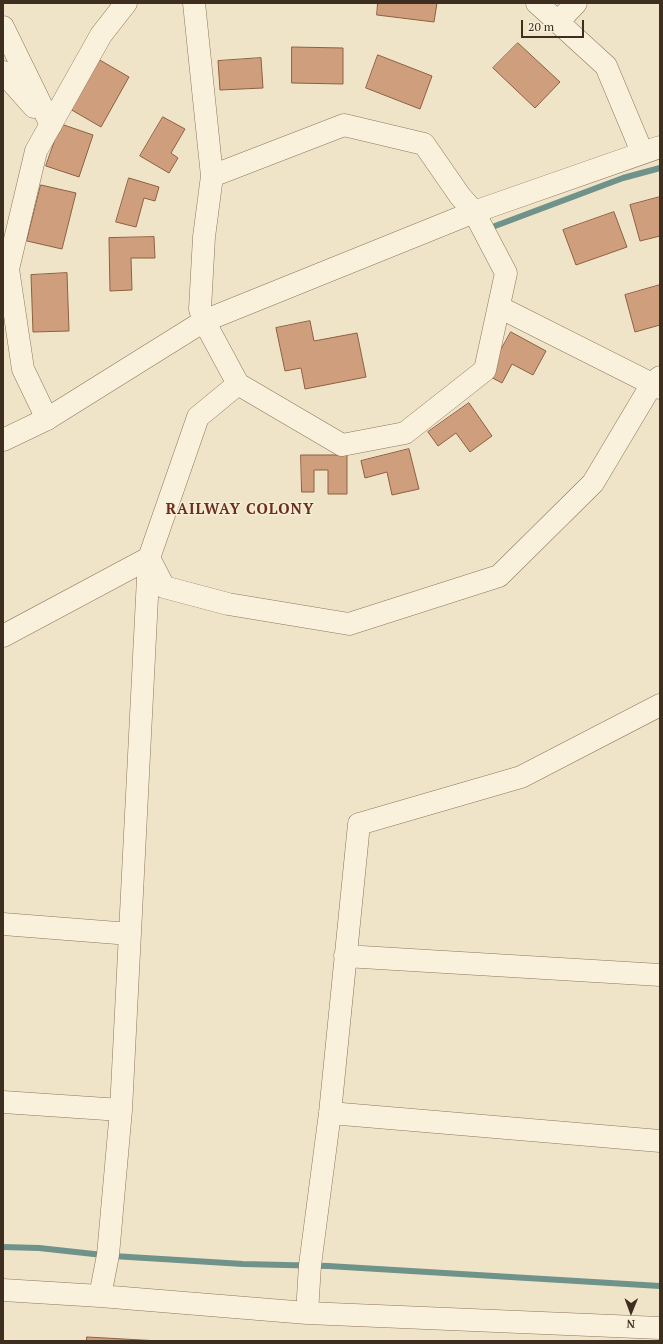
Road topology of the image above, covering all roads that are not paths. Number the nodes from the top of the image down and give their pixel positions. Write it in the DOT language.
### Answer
graph roads {
  1 [pos="126,3"];
  2 [pos="194,3"];
  3 [pos="537,3"];
  4 [pos="576,3"];
  5 [pos="558,22"];
  6 [pos="3,27"];
  7 [pos="3,72"];
  8 [pos="50,125"];
  9 [pos="651,150"];
  10 [pos="212,176"];
  11 [pos="12,211"];
  12 [pos="474,212"];
  13 [pos="8,307"];
  14 [pos="498,307"];
  15 [pos="204,320"];
  16 [pos="657,383"];
  17 [pos="238,384"];
  18 [pos="47,419"];
  19 [pos="3,440"];
  20 [pos="149,558"];
  21 [pos="3,636"];
  22 [pos="660,705"];
  23 [pos="3,924"];
  24 [pos="130,934"];
  25 [pos="346,956"];
  26 [pos="660,975"];
  27 [pos="3,1102"];
  28 [pos="121,1110"];
  29 [pos="330,1113"];
  30 [pos="660,1141"];
  31 [pos="3,1290"];
  32 [pos="100,1296"];
  33 [pos="307,1313"];
  34 [pos="660,1328"];
  1 -- 8 [label="street"];
  2 -- 10 [label="street"];
  3 -- 5 [label="street"];
  4 -- 5 [label="street"];
  5 -- 9 [label="street"];
  6 -- 8 [label="street"];
  7 -- 8 [label="street"];
  8 -- 11 [label="street"];
  9 -- 12 [label="street"];
  10 -- 12 [label="street"];
  10 -- 15 [label="street"];
  11 -- 13 [label="street"];
  12 -- 14 [label="street"];
  12 -- 15 [label="street"];
  13 -- 18 [label="street"];
  14 -- 16 [label="street"];
  14 -- 17 [label="street"];
  15 -- 17 [label="street"];
  15 -- 18 [label="street"];
  16 -- 20 [label="street"];
  17 -- 20 [label="street"];
  18 -- 19 [label="street"];
  20 -- 21 [label="street"];
  20 -- 24 [label="street"];
  22 -- 25 [label="street"];
  23 -- 24 [label="street"];
  24 -- 28 [label="street"];
  25 -- 26 [label="street"];
  25 -- 29 [label="street"];
  27 -- 28 [label="street"];
  28 -- 32 [label="street"];
  29 -- 30 [label="street"];
  29 -- 33 [label="street"];
  31 -- 32 [label="street"];
  32 -- 33 [label="street"];
  33 -- 34 [label="street"];
}
